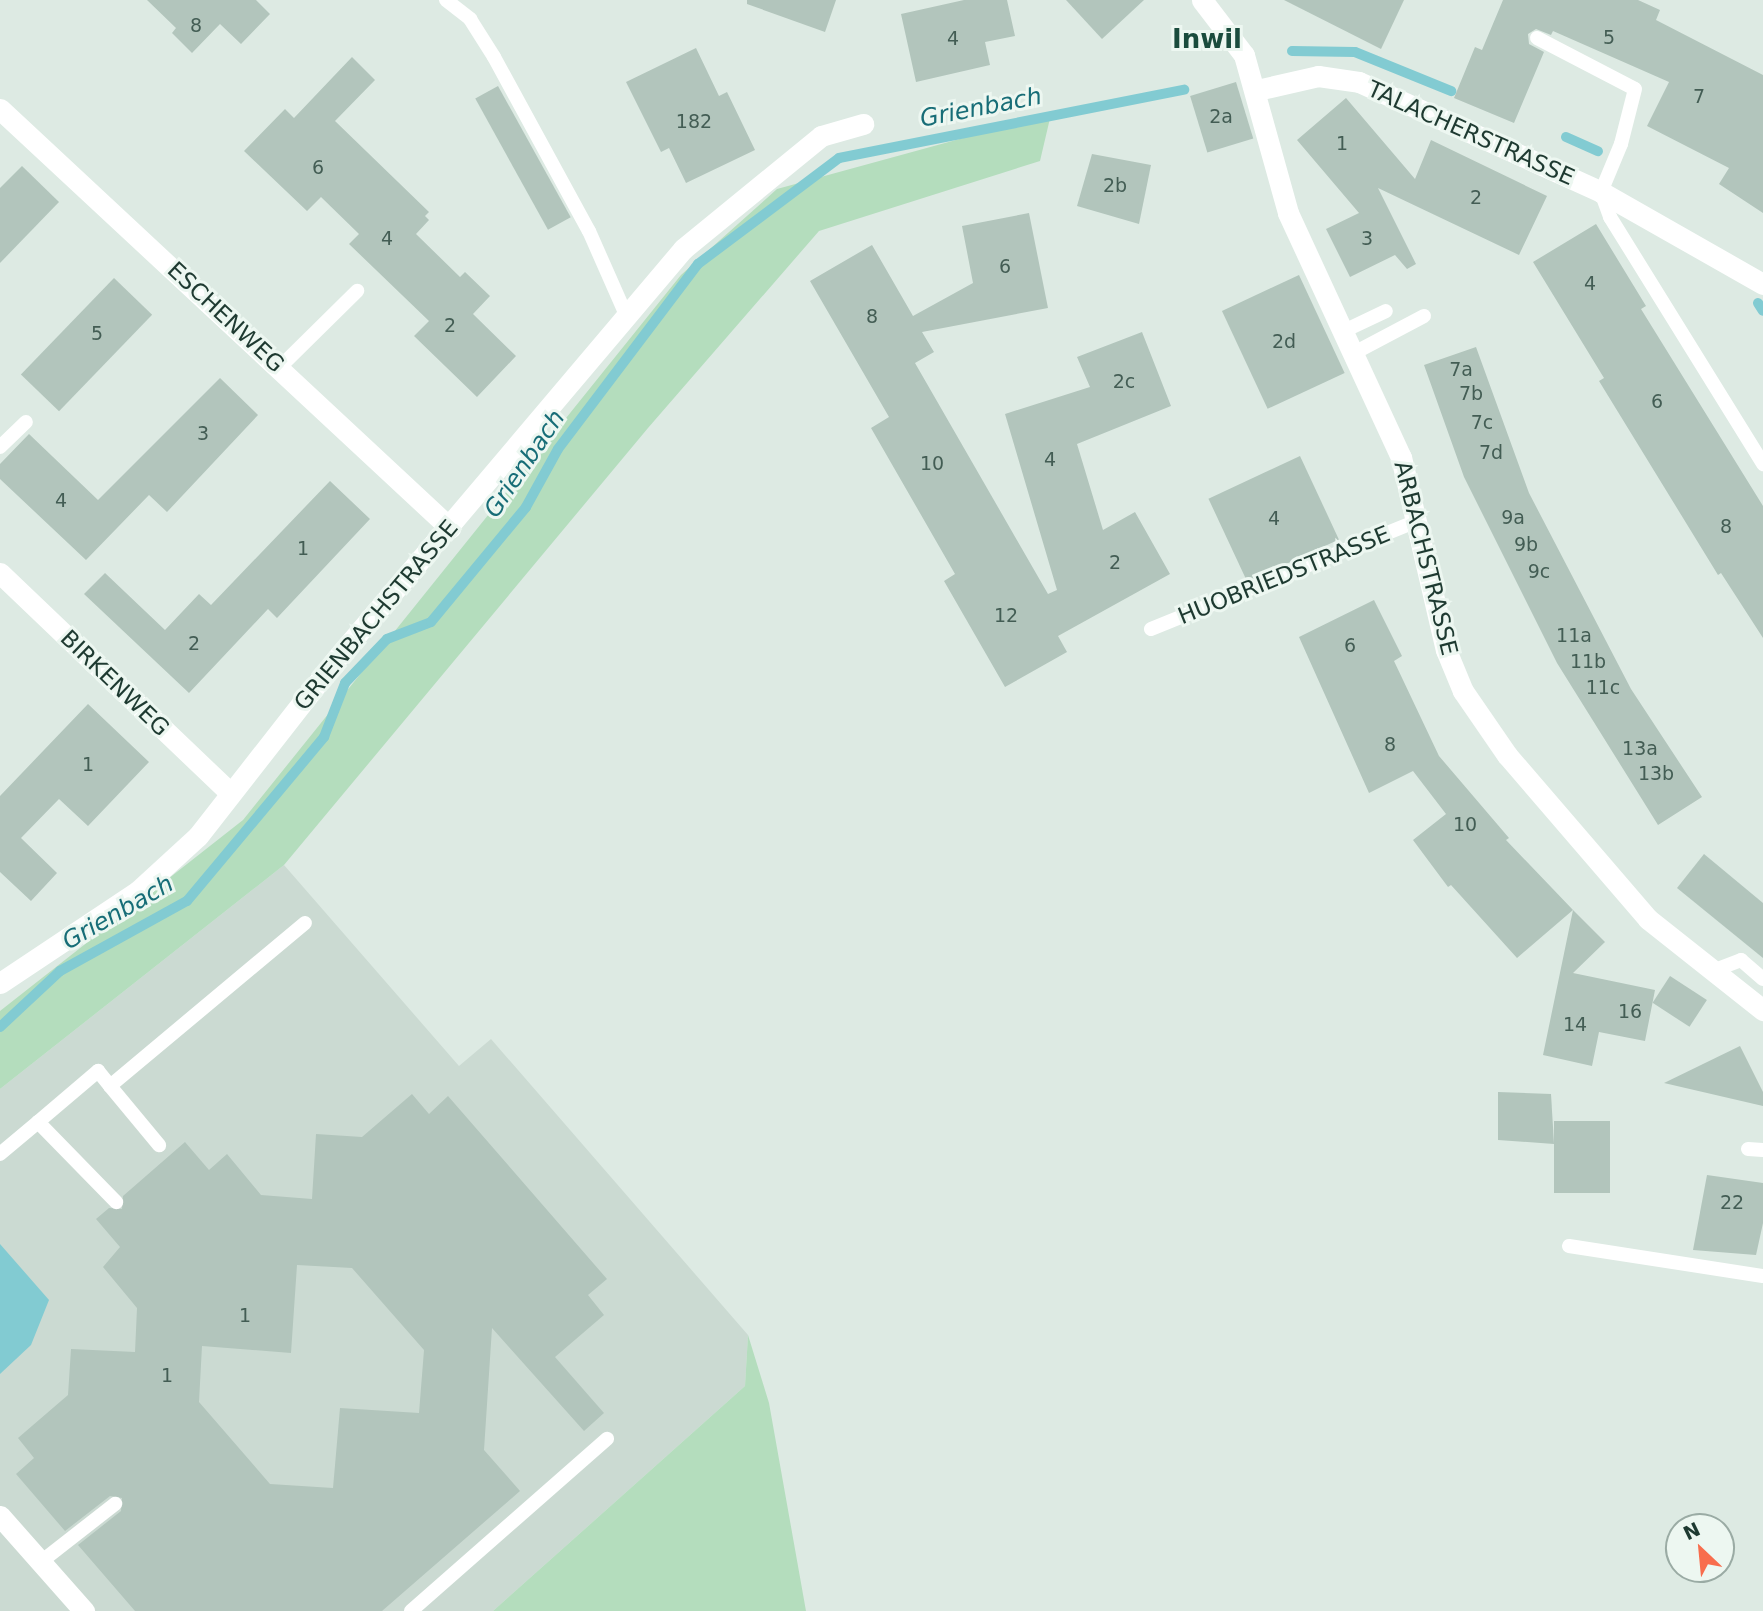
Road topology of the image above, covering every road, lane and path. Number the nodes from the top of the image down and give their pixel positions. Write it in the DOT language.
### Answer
graph roads {
  1 [pos="446,0"];
  2 [pos="1202,0"];
  3 [pos="1536,38"];
  4 [pos="1257,90"];
  5 [pos="0,109"];
  6 [pos="863,124"];
  7 [pos="1601,192"];
  8 [pos="1763,284"];
  9 [pos="357,290"];
  10 [pos="1386,311"];
  11 [pos="626,315"];
  12 [pos="1424,316"];
  13 [pos="1346,330"];
  14 [pos="1356,352"];
  15 [pos="279,368"];
  16 [pos="26,422"];
  17 [pos="0,447"];
  18 [pos="1763,464"];
  19 [pos="1417,521"];
  20 [pos="450,528"];
  21 [pos="0,573"];
  22 [pos="1151,629"];
  23 [pos="230,793"];
  24 [pos="305,923"];
  25 [pos="1715,970"];
  26 [pos="1763,979"];
  27 [pos="0,983"];
  28 [pos="1763,1010"];
  29 [pos="110,1086"];
  30 [pos="38,1122"];
  31 [pos="159,1145"];
  32 [pos="1748,1149"];
  33 [pos="1763,1150"];
  34 [pos="0,1154"];
  35 [pos="116,1202"];
  36 [pos="1569,1246"];
  37 [pos="1763,1276"];
  38 [pos="607,1439"];
  39 [pos="115,1504"];
  40 [pos="0,1516"];
  41 [pos="42,1561"];
  42 [pos="84,1611"];
  43 [pos="411,1611"];
  1 -- 11 [label="lane"];
  2 -- 4 [label="street, ARBACHSTRASSE"];
  3 -- 7 [label="lane, TALACHERSTRASSE"];
  4 -- 7 [label="street, TALACHERSTRASSE"];
  4 -- 13 [label="street, ARBACHSTRASSE"];
  5 -- 15 [label="street, ESCHENWEG"];
  6 -- 11 [label="street, GRIENBACHSTRASSE"];
  7 -- 8 [label="street, TALACHERSTRASSE"];
  7 -- 18 [label="lane, TALACHERSTRASSE"];
  9 -- 15 [label="lane"];
  10 -- 13 [label="lane"];
  11 -- 20 [label="street, GRIENBACHSTRASSE"];
  12 -- 14 [label="lane"];
  13 -- 14 [label="street, ARBACHSTRASSE"];
  14 -- 19 [label="street, ARBACHSTRASSE"];
  15 -- 20 [label="street, ESCHENWEG"];
  16 -- 17 [label="lane"];
  19 -- 22 [label="lane, HUOBRIEDSTRASSE"];
  19 -- 25 [label="street, ARBACHSTRASSE"];
  20 -- 23 [label="street, GRIENBACHSTRASSE"];
  21 -- 23 [label="street, BIRKENWEG"];
  23 -- 27 [label="street, GRIENBACHSTRASSE"];
  24 -- 29 [label="lane"];
  25 -- 26 [label="lane"];
  25 -- 28 [label="street, ARBACHSTRASSE"];
  29 -- 30 [label="lane"];
  29 -- 31 [label="lane"];
  30 -- 34 [label="lane"];
  30 -- 35 [label="lane"];
  32 -- 33 [label="lane"];
  36 -- 37 [label="lane"];
  38 -- 43 [label="lane"];
  39 -- 41 [label="lane"];
  40 -- 41 [label="street"];
  41 -- 42 [label="street"];
}
